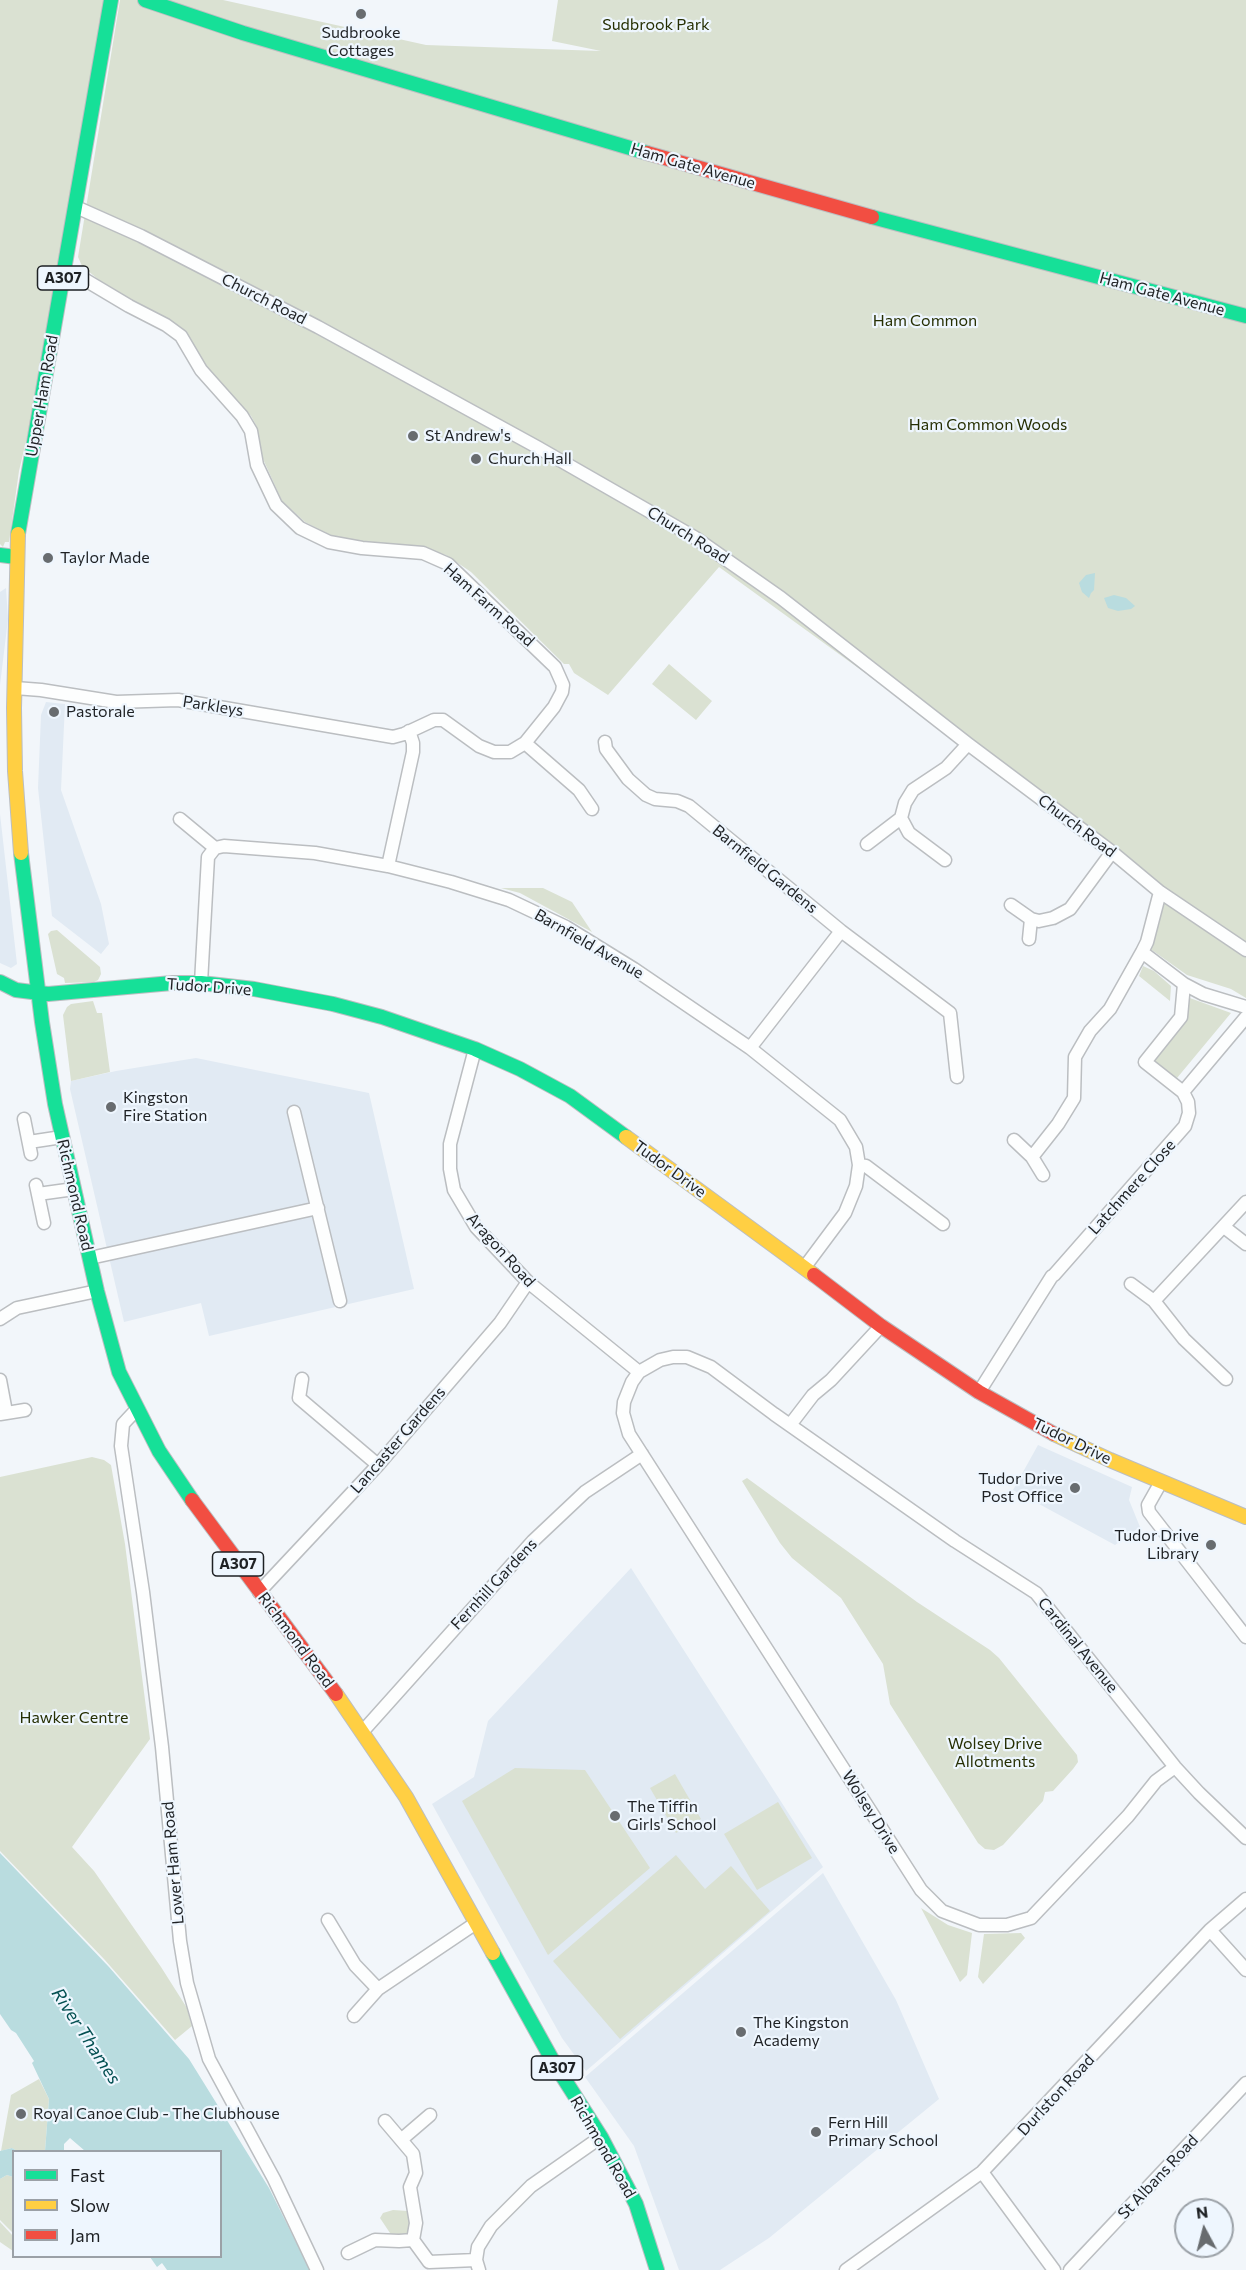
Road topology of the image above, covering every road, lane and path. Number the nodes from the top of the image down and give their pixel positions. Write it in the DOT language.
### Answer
graph roads {
  1 [pos="111,0"];
  2 [pos="145,0"];
  3 [pos="76,207"];
  4 [pos="64,272"];
  5 [pos="1246,316"];
  6 [pos="0,555"];
  7 [pos="16,556"];
  8 [pos="15,688"];
  9 [pos="409,731"];
  10 [pos="525,742"];
  11 [pos="605,742"];
  12 [pos="968,744"];
  13 [pos="510,752"];
  14 [pos="16,795"];
  15 [pos="592,808"];
  16 [pos="901,818"];
  17 [pos="180,819"];
  18 [pos="867,844"];
  19 [pos="214,848"];
  20 [pos="1112,852"];
  21 [pos="945,860"];
  22 [pos="388,866"];
  23 [pos="1160,892"];
  24 [pos="1011,905"];
  25 [pos="1031,919"];
  26 [pos="841,931"];
  27 [pos="1029,939"];
  28 [pos="1246,950"];
  29 [pos="1142,952"];
  30 [pos="0,982"];
  31 [pos="201,983"];
  32 [pos="1184,984"];
  33 [pos="38,993"];
  34 [pos="1246,1007"];
  35 [pos="1246,1017"];
  36 [pos="750,1048"];
  37 [pos="475,1049"];
  38 [pos="957,1077"];
  39 [pos="1183,1092"];
  40 [pos="294,1112"];
  41 [pos="24,1119"];
  42 [pos="62,1137"];
  43 [pos="1014,1140"];
  44 [pos="1032,1157"];
  45 [pos="859,1165"];
  46 [pos="1043,1175"];
  47 [pos="74,1189"];
  48 [pos="1246,1202"];
  49 [pos="318,1208"];
  50 [pos="44,1223"];
  51 [pos="943,1224"];
  52 [pos="1224,1227"];
  53 [pos="1246,1244"];
  54 [pos="90,1258"];
  55 [pos="804,1268"];
  56 [pos="528,1281"];
  57 [pos="1131,1284"];
  58 [pos="97,1291"];
  59 [pos="340,1301"];
  60 [pos="1154,1301"];
  61 [pos="0,1319"];
  62 [pos="881,1326"];
  63 [pos="639,1372"];
  64 [pos="302,1379"];
  65 [pos="1226,1379"];
  66 [pos="0,1380"];
  67 [pos="979,1392"];
  68 [pos="25,1410"];
  69 [pos="3,1413"];
  70 [pos="139,1413"];
  71 [pos="790,1425"];
  72 [pos="642,1454"];
  73 [pos="378,1465"];
  74 [pos="1161,1482"];
  75 [pos="1246,1517"];
  76 [pos="259,1592"];
  77 [pos="1246,1637"];
  78 [pos="363,1731"];
  79 [pos="1175,1767"];
  80 [pos="1246,1838"];
  81 [pos="1246,1899"];
  82 [pos="328,1920"];
  83 [pos="476,1923"];
  84 [pos="1210,1930"];
  85 [pos="1246,1970"];
  86 [pos="378,1989"];
  87 [pos="354,2016"];
  88 [pos="1246,2083"];
  89 [pos="430,2115"];
  90 [pos="385,2121"];
  91 [pos="601,2137"];
  92 [pos="402,2139"];
  93 [pos="982,2172"];
  94 [pos="413,2240"];
  95 [pos="348,2253"];
  96 [pos="477,2265"];
  97 [pos="317,2270"];
  98 [pos="657,2270"];
  99 [pos="846,2270"];
  100 [pos="1054,2270"];
  101 [pos="1070,2270"];
  1 -- 3 [label="main road, Upper Ham Road / A307"];
  2 -- 5 [label="main road, Ham Gate Avenue"];
  3 -- 4 [label="main road, Upper Ham Road / A307"];
  3 -- 12 [label="street, Church Road"];
  4 -- 7 [label="main road, Upper Ham Road / A307"];
  4 -- 10 [label="street, Ham Farm Road"];
  6 -- 7 [label="main road"];
  7 -- 8 [label="main road, Upper Ham Road / A307"];
  8 -- 9 [label="street, Parkleys"];
  8 -- 14 [label="main road, Upper Ham Road / A307"];
  9 -- 13 [label="street, Parkleys"];
  9 -- 22 [label="street"];
  10 -- 13 [label="street, Ham Farm Road"];
  10 -- 15 [label="street"];
  11 -- 26 [label="street, Barnfield Gardens"];
  12 -- 16 [label="street"];
  12 -- 20 [label="street, Church Road"];
  14 -- 33 [label="main road, Richmond Road / A307"];
  16 -- 18 [label="street"];
  16 -- 21 [label="street"];
  17 -- 19 [label="street"];
  19 -- 22 [label="street, Barnfield Avenue"];
  19 -- 31 [label="street"];
  20 -- 23 [label="street, Church Road"];
  20 -- 25 [label="street"];
  22 -- 36 [label="street, Barnfield Avenue"];
  23 -- 28 [label="street, Church Road"];
  23 -- 29 [label="street"];
  24 -- 25 [label="street"];
  25 -- 27 [label="street"];
  26 -- 36 [label="street"];
  26 -- 38 [label="street, Barnfield Gardens"];
  29 -- 32 [label="street"];
  29 -- 44 [label="street"];
  30 -- 33 [label="main road, Tudor Drive"];
  31 -- 33 [label="main road, Tudor Drive"];
  31 -- 37 [label="main road, Tudor Drive"];
  32 -- 34 [label="street"];
  32 -- 39 [label="street"];
  33 -- 42 [label="main road, Richmond Road / A307"];
  35 -- 39 [label="street"];
  36 -- 45 [label="street, Barnfield Avenue"];
  37 -- 55 [label="main road, Tudor Drive"];
  37 -- 56 [label="street, Aragon Road"];
  39 -- 67 [label="street, Latchmere Close"];
  40 -- 49 [label="street"];
  41 -- 42 [label="street"];
  42 -- 47 [label="main road, Richmond Road / A307"];
  43 -- 44 [label="street"];
  44 -- 46 [label="street"];
  45 -- 51 [label="street"];
  45 -- 55 [label="street"];
  47 -- 50 [label="street"];
  47 -- 54 [label="main road, Richmond Road / A307"];
  48 -- 52 [label="street"];
  49 -- 54 [label="street"];
  49 -- 59 [label="street"];
  52 -- 53 [label="street"];
  52 -- 60 [label="street"];
  54 -- 58 [label="main road, Richmond Road / A307"];
  55 -- 62 [label="main road, Tudor Drive"];
  56 -- 63 [label="street, Aragon Road"];
  56 -- 73 [label="street, Lancaster Gardens"];
  57 -- 60 [label="street"];
  58 -- 61 [label="street"];
  58 -- 70 [label="main road, Richmond Road / A307"];
  60 -- 65 [label="street"];
  62 -- 67 [label="main road, Tudor Drive"];
  62 -- 71 [label="street"];
  63 -- 71 [label="street"];
  63 -- 72 [label="street"];
  64 -- 73 [label="street"];
  66 -- 69 [label="street"];
  67 -- 74 [label="main road, Tudor Drive"];
  68 -- 69 [label="street"];
  70 -- 76 [label="main road, Richmond Road / A307"];
  70 -- 97 [label="street, Lower Ham Road"];
  71 -- 79 [label="street, Cardinal Avenue"];
  72 -- 78 [label="street, Fernhill Gardens"];
  72 -- 79 [label="street, Wolsey Drive"];
  73 -- 76 [label="street, Lancaster Gardens"];
  74 -- 75 [label="main road, Tudor Drive"];
  74 -- 77 [label="street"];
  76 -- 78 [label="main road, Richmond Road / A307"];
  78 -- 83 [label="main road, Richmond Road / A307"];
  79 -- 80 [label="street, Cardinal Avenue"];
  81 -- 84 [label="street, Durlston Road"];
  82 -- 86 [label="street"];
  83 -- 86 [label="street"];
  83 -- 91 [label="main road, Richmond Road / A307"];
  84 -- 85 [label="street"];
  84 -- 93 [label="street, Durlston Road"];
  86 -- 87 [label="street"];
  88 -- 101 [label="street, St Albans Road"];
  89 -- 92 [label="street"];
  90 -- 92 [label="street"];
  91 -- 96 [label="street"];
  91 -- 98 [label="main road, Richmond Road / A307"];
  92 -- 94 [label="street"];
  93 -- 99 [label="street, Durlston Road"];
  93 -- 100 [label="street"];
  94 -- 95 [label="street"];
  94 -- 96 [label="street"];
}
